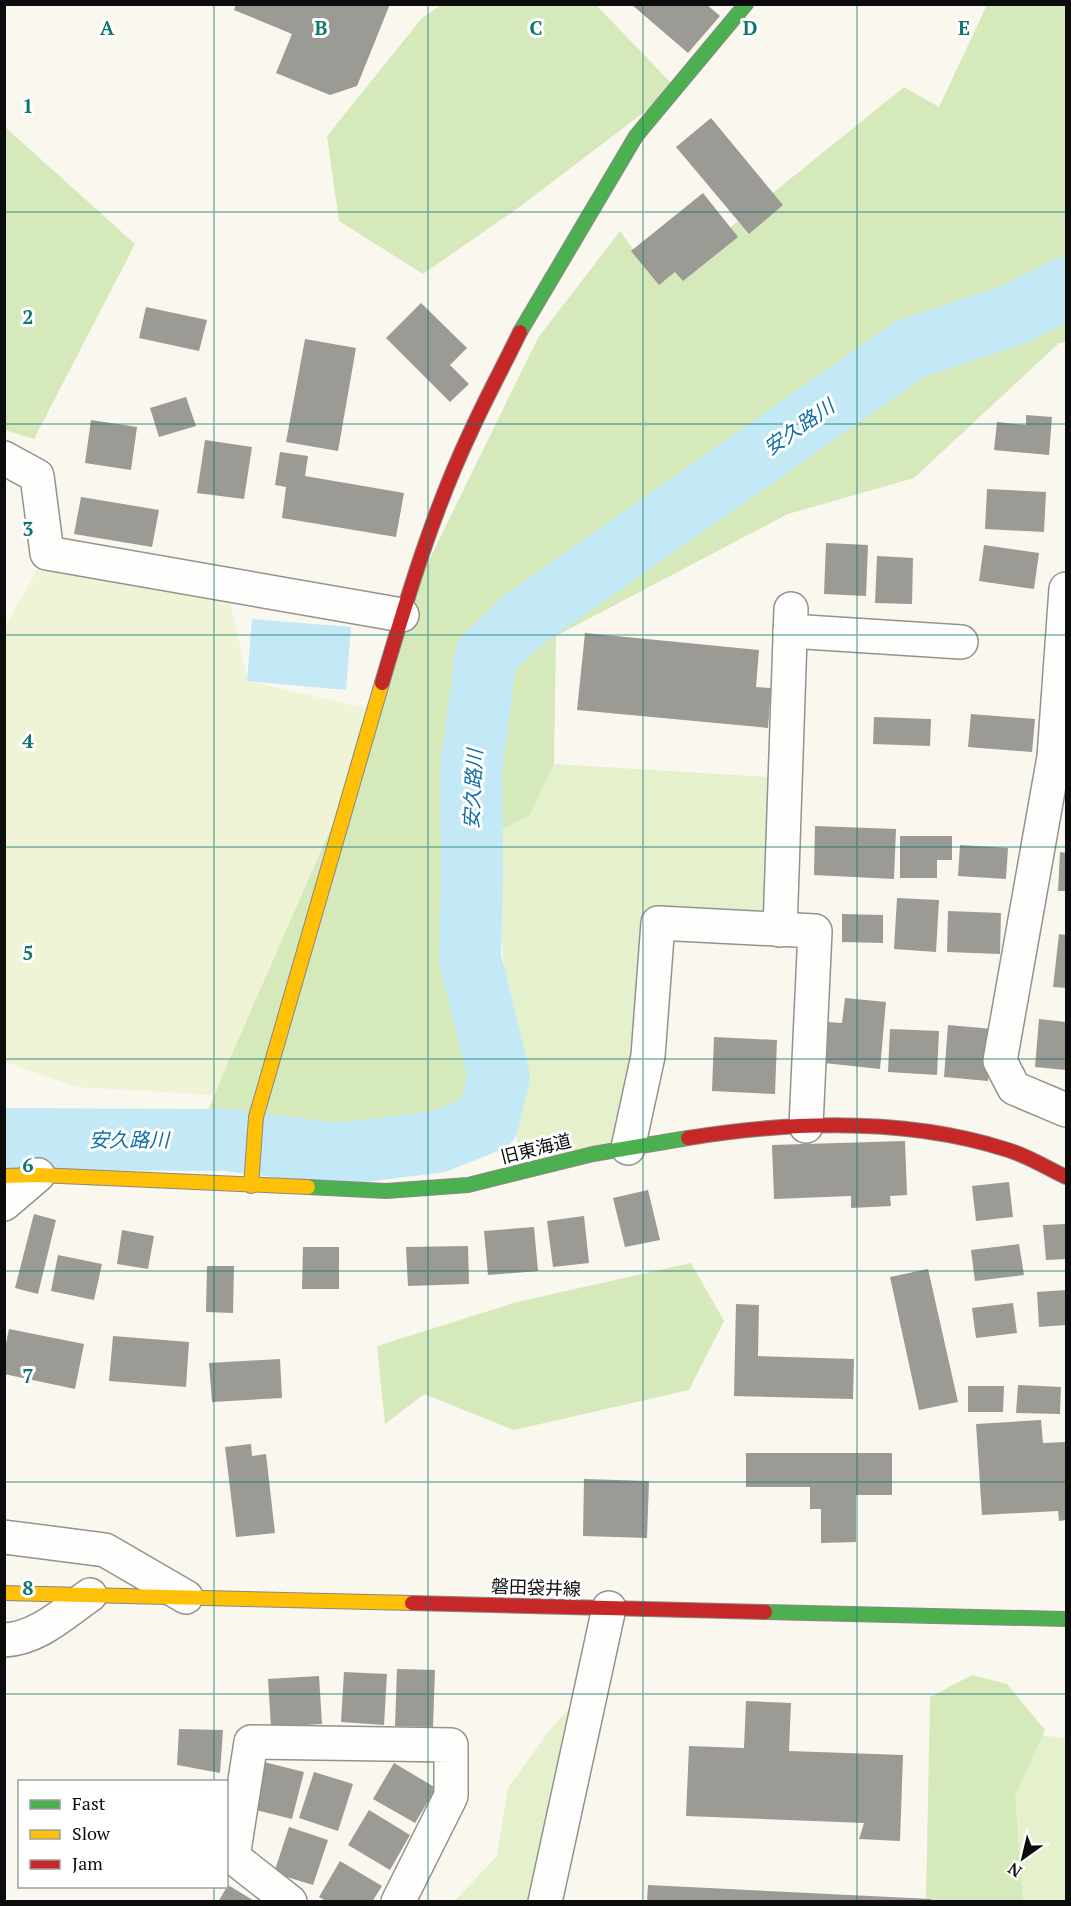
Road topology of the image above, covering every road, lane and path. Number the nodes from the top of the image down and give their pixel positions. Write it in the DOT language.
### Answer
graph roads {
  1 [pos="746,4"];
  2 [pos="4,458"];
  3 [pos="1066,589"];
  4 [pos="402,615"];
  5 [pos="961,642"];
  6 [pos="780,930"];
  7 [pos="1066,1110"];
  8 [pos="806,1126"];
  9 [pos="628,1148"];
  10 [pos="4,1176"];
  11 [pos="38,1176"];
  12 [pos="1066,1177"];
  13 [pos="251,1186"];
  14 [pos="4,1204"];
  15 [pos="4,1537"];
  16 [pos="4,1593"];
  17 [pos="90,1595"];
  18 [pos="186,1597"];
  19 [pos="609,1608"];
  20 [pos="1066,1619"];
  21 [pos="4,1640"];
  22 [pos="290,1902"];
  23 [pos="398,1902"];
  24 [pos="545,1902"];
  1 -- 4 [label="street"];
  2 -- 4 [label="street"];
  3 -- 7 [label="street"];
  4 -- 13 [label="street"];
  5 -- 6 [label="street"];
  6 -- 8 [label="street"];
  6 -- 9 [label="street"];
  8 -- 9 [label="street, 旧東海道"];
  8 -- 12 [label="street, 旧東海道"];
  9 -- 13 [label="street, 旧東海道"];
  10 -- 11 [label="street, 旧東海道"];
  11 -- 13 [label="street, 旧東海道"];
  11 -- 14 [label="street"];
  15 -- 18 [label="street"];
  16 -- 17 [label="street, 磐田袋井線"];
  17 -- 18 [label="street, 磐田袋井線"];
  17 -- 21 [label="street"];
  18 -- 19 [label="street, 磐田袋井線"];
  19 -- 20 [label="street, 磐田袋井線"];
  19 -- 24 [label="street"];
  22 -- 23 [label="street"];
}
